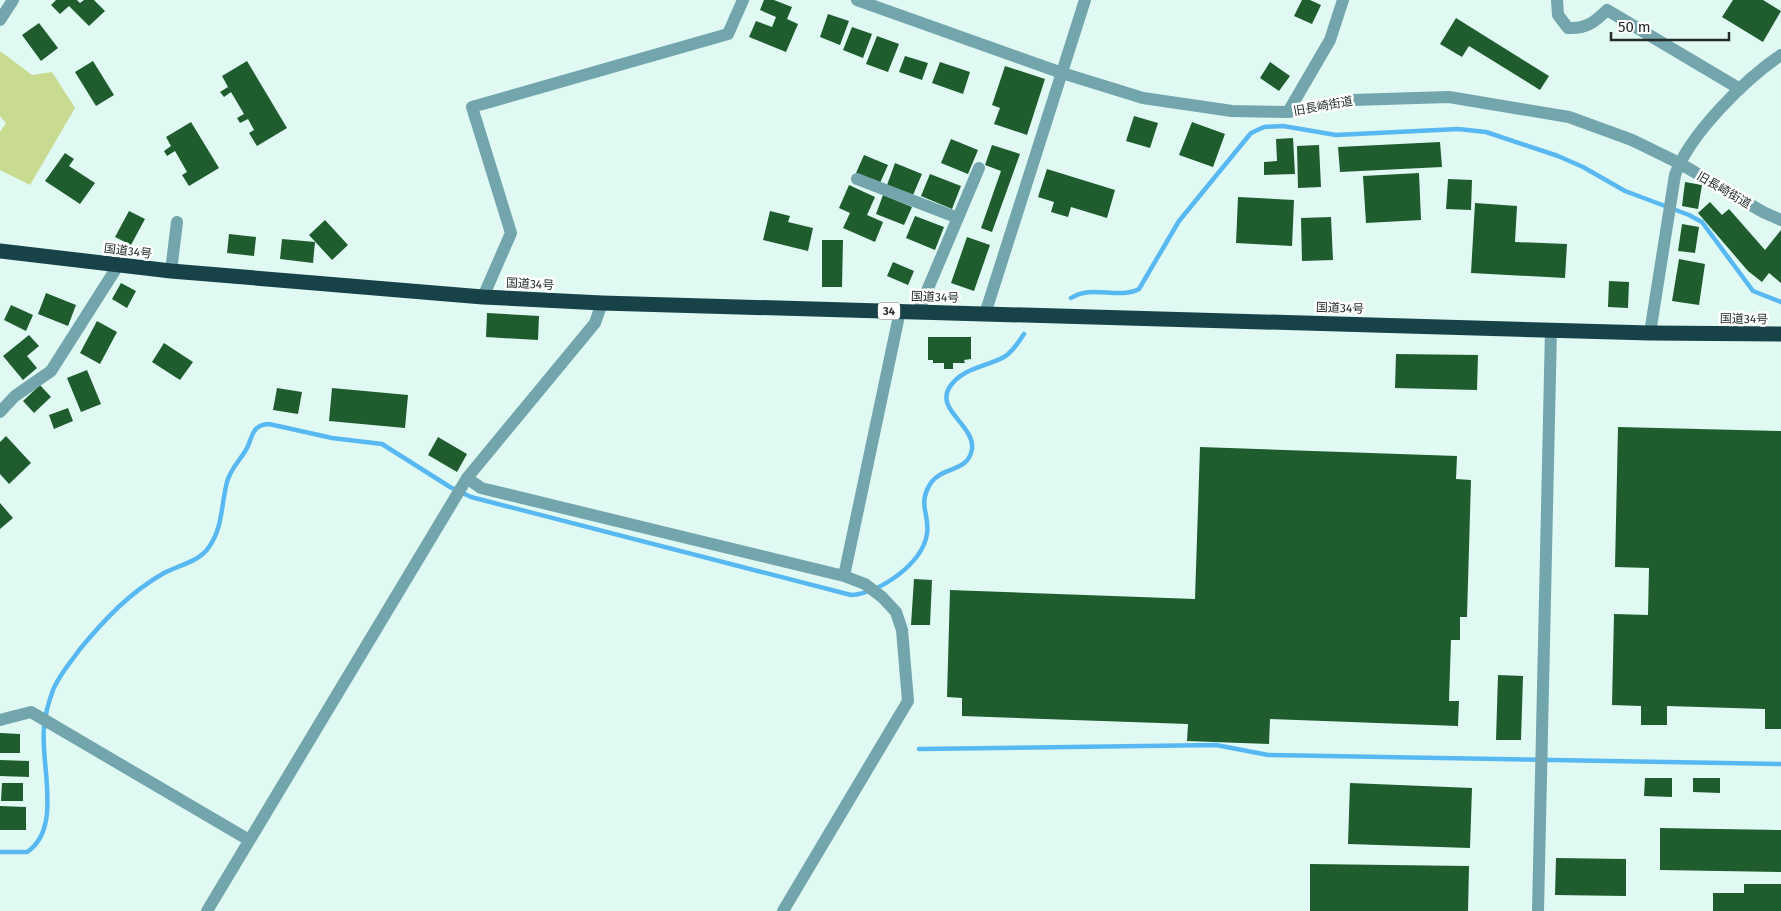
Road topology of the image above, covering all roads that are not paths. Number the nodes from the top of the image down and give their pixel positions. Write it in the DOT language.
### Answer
graph roads {
  1 [pos="13,0"];
  2 [pos="743,0"];
  3 [pos="857,0"];
  4 [pos="1085,0"];
  5 [pos="1343,0"];
  6 [pos="1557,0"];
  7 [pos="0,20"];
  8 [pos="1781,55"];
  9 [pos="1062,73"];
  10 [pos="1740,89"];
  11 [pos="1288,112"];
  12 [pos="1679,163"];
  13 [pos="979,168"];
  14 [pos="857,179"];
  15 [pos="958,218"];
  16 [pos="1781,220"];
  17 [pos="177,222"];
  18 [pos="0,251"];
  19 [pos="119,264"];
  20 [pos="171,271"];
  21 [pos="483,297"];
  22 [pos="602,303"];
  23 [pos="900,311"];
  24 [pos="918,312"];
  25 [pos="985,314"];
  26 [pos="1551,329"];
  27 [pos="1650,333"];
  28 [pos="1781,334"];
  29 [pos="0,412"];
  30 [pos="468,478"];
  31 [pos="844,576"];
  32 [pos="0,720"];
  33 [pos="249,840"];
  34 [pos="207,911"];
  35 [pos="783,911"];
  36 [pos="1538,911"];
  1 -- 7 [label="street"];
  2 -- 21 [label="street"];
  3 -- 9 [label="street, 旧長崎街道"];
  4 -- 9 [label="street"];
  5 -- 11 [label="street"];
  6 -- 10 [label="street"];
  8 -- 10 [label="street"];
  9 -- 11 [label="street, 旧長崎街道"];
  9 -- 25 [label="street"];
  10 -- 12 [label="street"];
  11 -- 12 [label="street, 旧長崎街道"];
  12 -- 16 [label="street, 旧長崎街道"];
  12 -- 27 [label="street"];
  13 -- 15 [label="street"];
  14 -- 15 [label="street"];
  15 -- 24 [label="street"];
  17 -- 20 [label="street"];
  18 -- 19 [label="highway, 国道34号 / 34"];
  19 -- 20 [label="highway, 国道34号 / 34"];
  19 -- 29 [label="street"];
  20 -- 21 [label="highway, 国道34号 / 34"];
  21 -- 22 [label="highway, 国道34号 / 34"];
  22 -- 23 [label="highway, 国道34号 / 34"];
  22 -- 30 [label="street"];
  23 -- 24 [label="highway, 国道34号 / 34"];
  23 -- 31 [label="street"];
  24 -- 25 [label="highway, 国道34号 / 34"];
  25 -- 26 [label="highway, 国道34号 / 34"];
  26 -- 27 [label="highway, 国道34号 / 34"];
  26 -- 36 [label="street"];
  27 -- 28 [label="highway, 国道34号 / 34"];
  30 -- 31 [label="street"];
  30 -- 33 [label="street"];
  31 -- 35 [label="street"];
  32 -- 33 [label="street"];
  33 -- 34 [label="street"];
}
